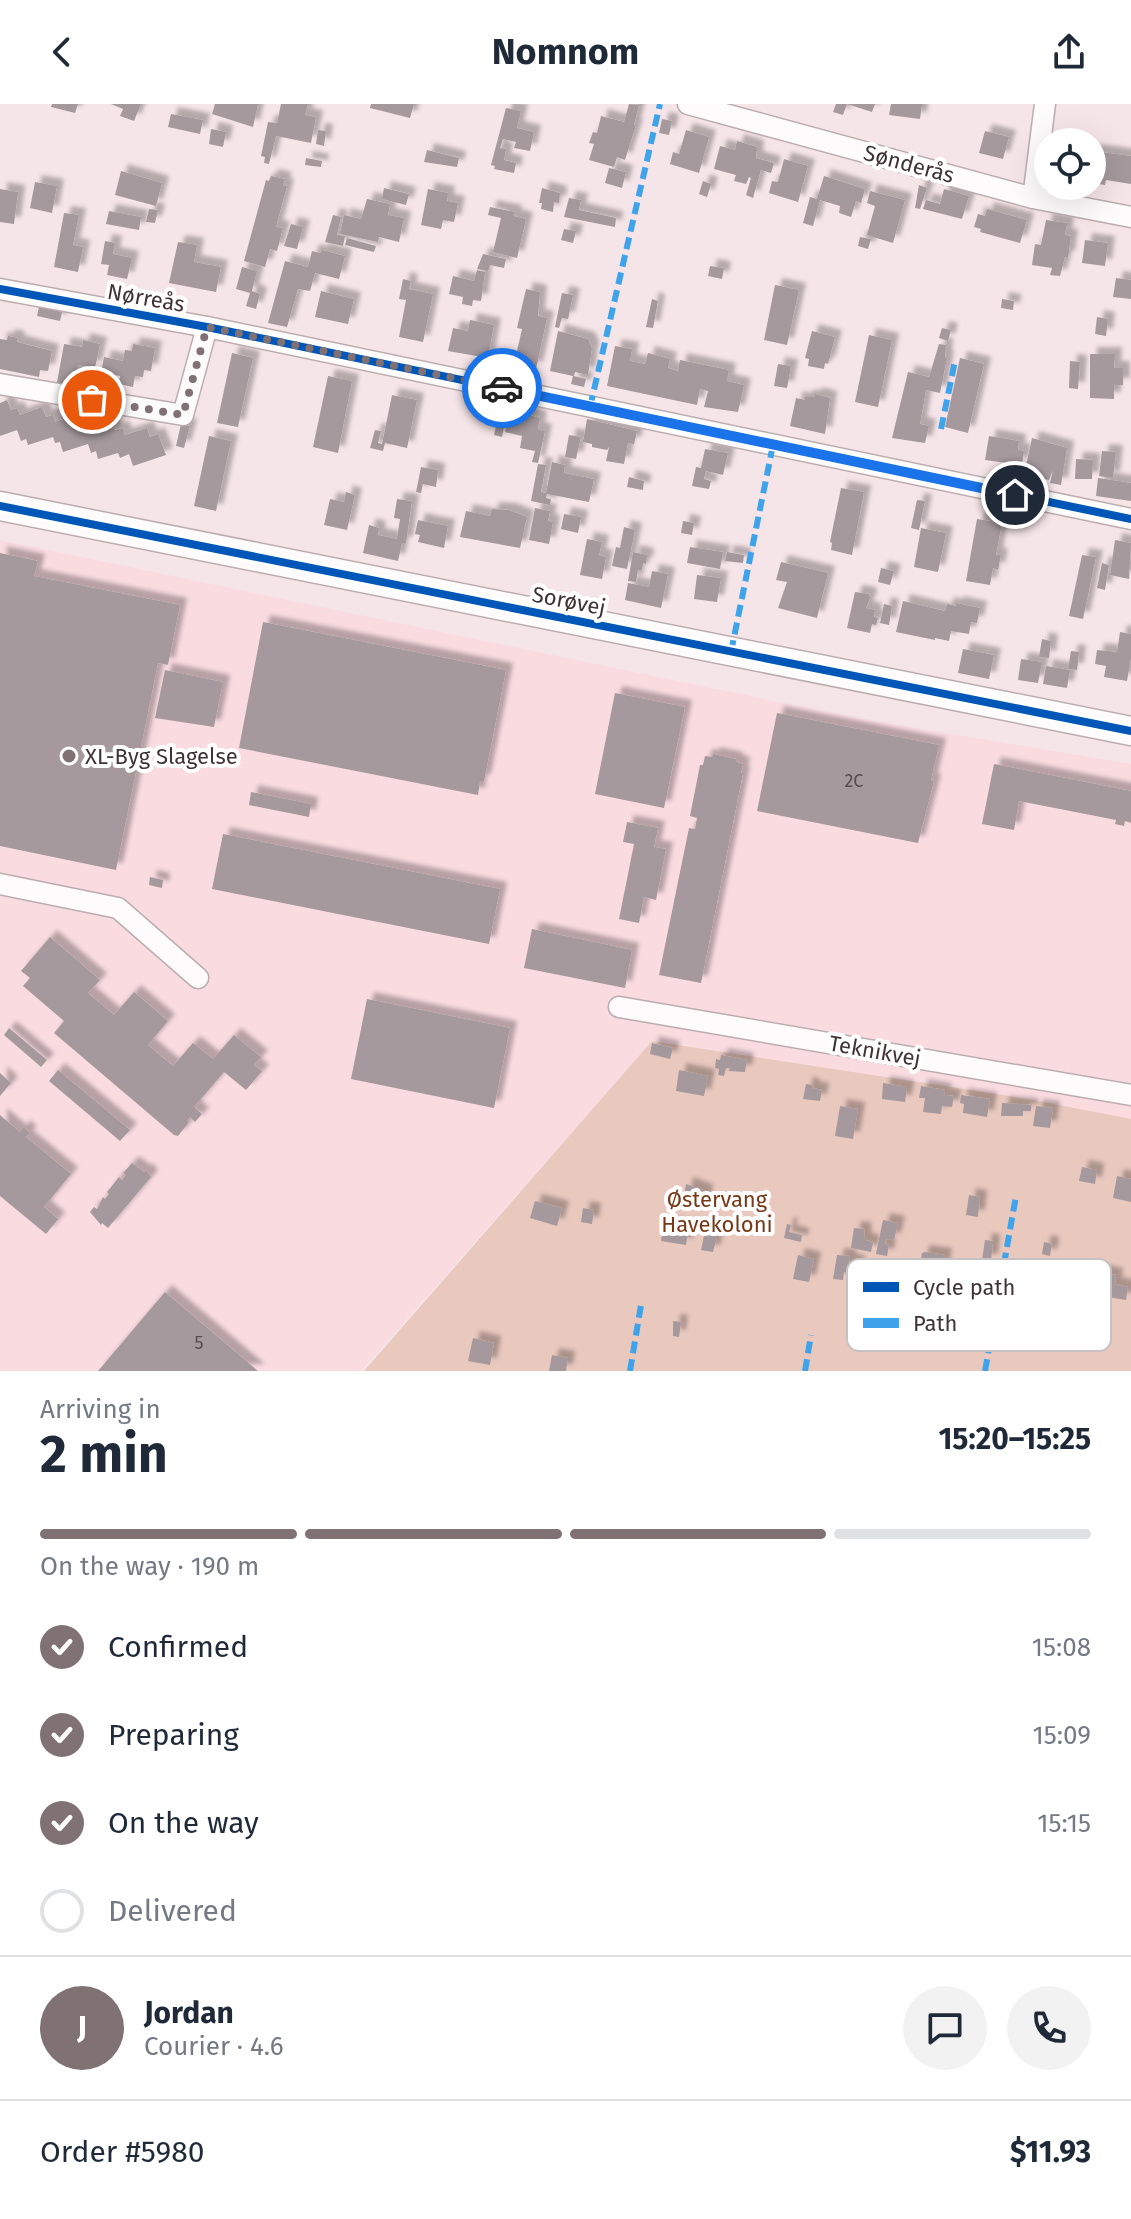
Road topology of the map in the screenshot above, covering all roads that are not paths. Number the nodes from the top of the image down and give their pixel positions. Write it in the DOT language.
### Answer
graph roads {
  1 [pos="688,104"];
  2 [pos="1045,104"];
  3 [pos="1033,198"];
  4 [pos="1131,217"];
  5 [pos="0,289"];
  6 [pos="207,327"];
  7 [pos="0,384"];
  8 [pos="0,506"];
  9 [pos="1131,519"];
  10 [pos="1131,731"];
  11 [pos="0,884"];
  12 [pos="198,978"];
  13 [pos="619,1007"];
  14 [pos="1131,1095"];
  1 -- 3 [label="street, Sønderås"];
  2 -- 3 [label="street"];
  3 -- 4 [label="street, Sønderås"];
  5 -- 6 [label="street, Nørreås"];
  6 -- 7 [label="street, Nørreås"];
  6 -- 9 [label="street, Nørreås"];
  8 -- 10 [label="street, Sorøvej"];
  11 -- 12 [label="street"];
  13 -- 14 [label="street, Teknikvej"];
}
